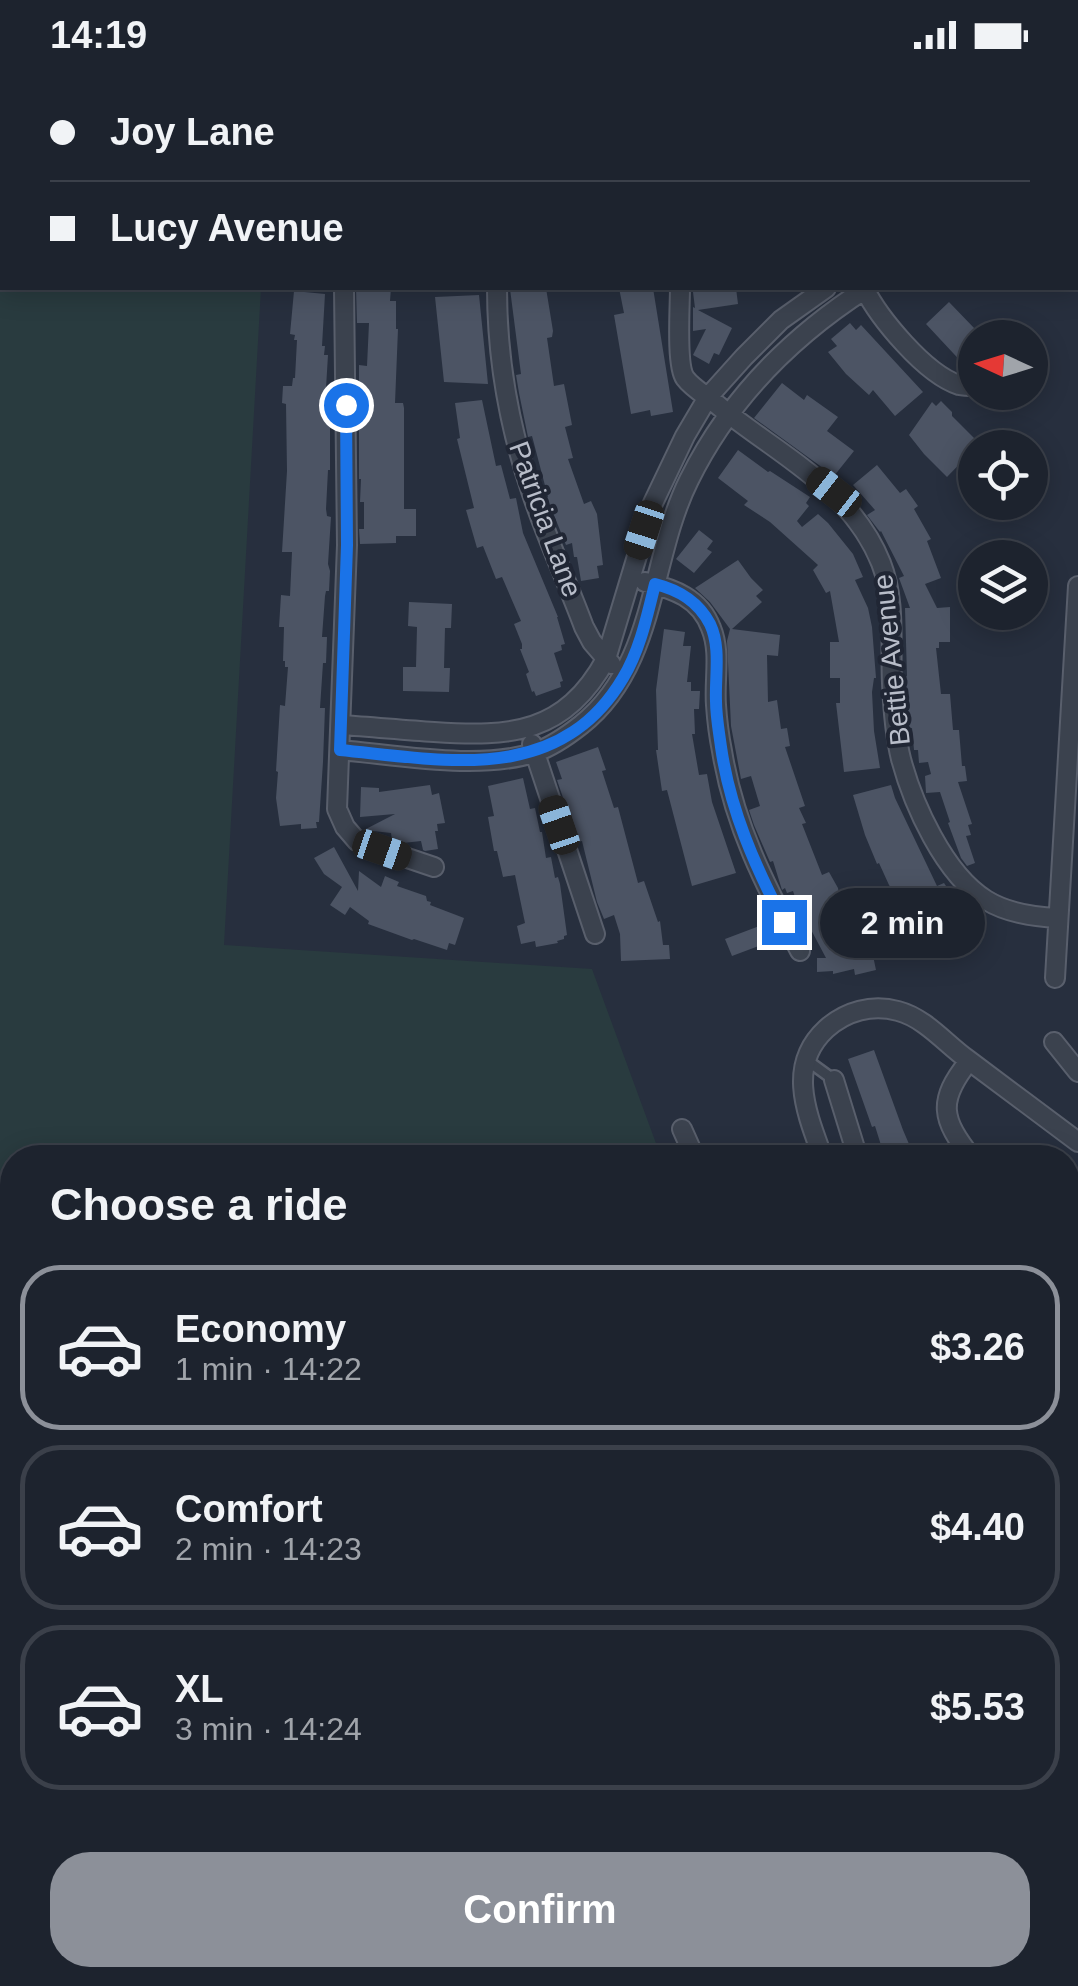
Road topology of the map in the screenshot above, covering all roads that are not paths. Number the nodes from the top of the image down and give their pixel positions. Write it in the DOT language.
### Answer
graph roads {
  1 [pos="344,290"];
  2 [pos="496,290"];
  3 [pos="680,290"];
  4 [pos="823,290"];
  5 [pos="862,290"];
  6 [pos="866,290"];
  7 [pos="958,384"];
  8 [pos="708,397"];
  9 [pos="729,414"];
  10 [pos="630,578"];
  11 [pos="655,584"];
  12 [pos="1078,586"];
  13 [pos="606,659"];
  14 [pos="624,678"];
  15 [pos="341,724"];
  16 [pos="527,728"];
  17 [pos="340,750"];
  18 [pos="535,752"];
  19 [pos="434,868"];
  20 [pos="1058,918"];
  21 [pos="595,934"];
  22 [pos="800,951"];
  23 [pos="1055,978"];
  24 [pos="1054,1042"];
  25 [pos="806,1060"];
  26 [pos="969,1061"];
  27 [pos="1078,1072"];
  28 [pos="834,1080"];
  29 [pos="682,1129"];
  30 [pos="1078,1142"];
  31 [pos="689,1145"];
  32 [pos="818,1145"];
  33 [pos="854,1145"];
  34 [pos="962,1145"];
  1 -- 15 [label="street"];
  2 -- 13 [label="street, Patricia Lane"];
  3 -- 8 [label="street, Bettie Avenue"];
  4 -- 8 [label="street"];
  5 -- 9 [label="street"];
  6 -- 7 [label="street"];
  8 -- 9 [label="street, Bettie Avenue"];
  8 -- 10 [label="street"];
  9 -- 11 [label="street"];
  9 -- 20 [label="street, Bettie Avenue"];
  10 -- 11 [label="street"];
  10 -- 13 [label="street"];
  11 -- 14 [label="street"];
  11 -- 22 [label="street"];
  12 -- 20 [label="street"];
  13 -- 14 [label="street, Patricia Lane"];
  13 -- 16 [label="street"];
  14 -- 18 [label="street"];
  15 -- 16 [label="street"];
  15 -- 17 [label="street"];
  16 -- 18 [label="street"];
  17 -- 18 [label="street"];
  17 -- 19 [label="street"];
  18 -- 21 [label="street"];
  20 -- 23 [label="street"];
  24 -- 27 [label="street"];
  25 -- 26 [label="street"];
  25 -- 28 [label="lane"];
  25 -- 32 [label="street"];
  26 -- 30 [label="street"];
  26 -- 34 [label="street"];
  28 -- 33 [label="street"];
  29 -- 31 [label="street"];
}
